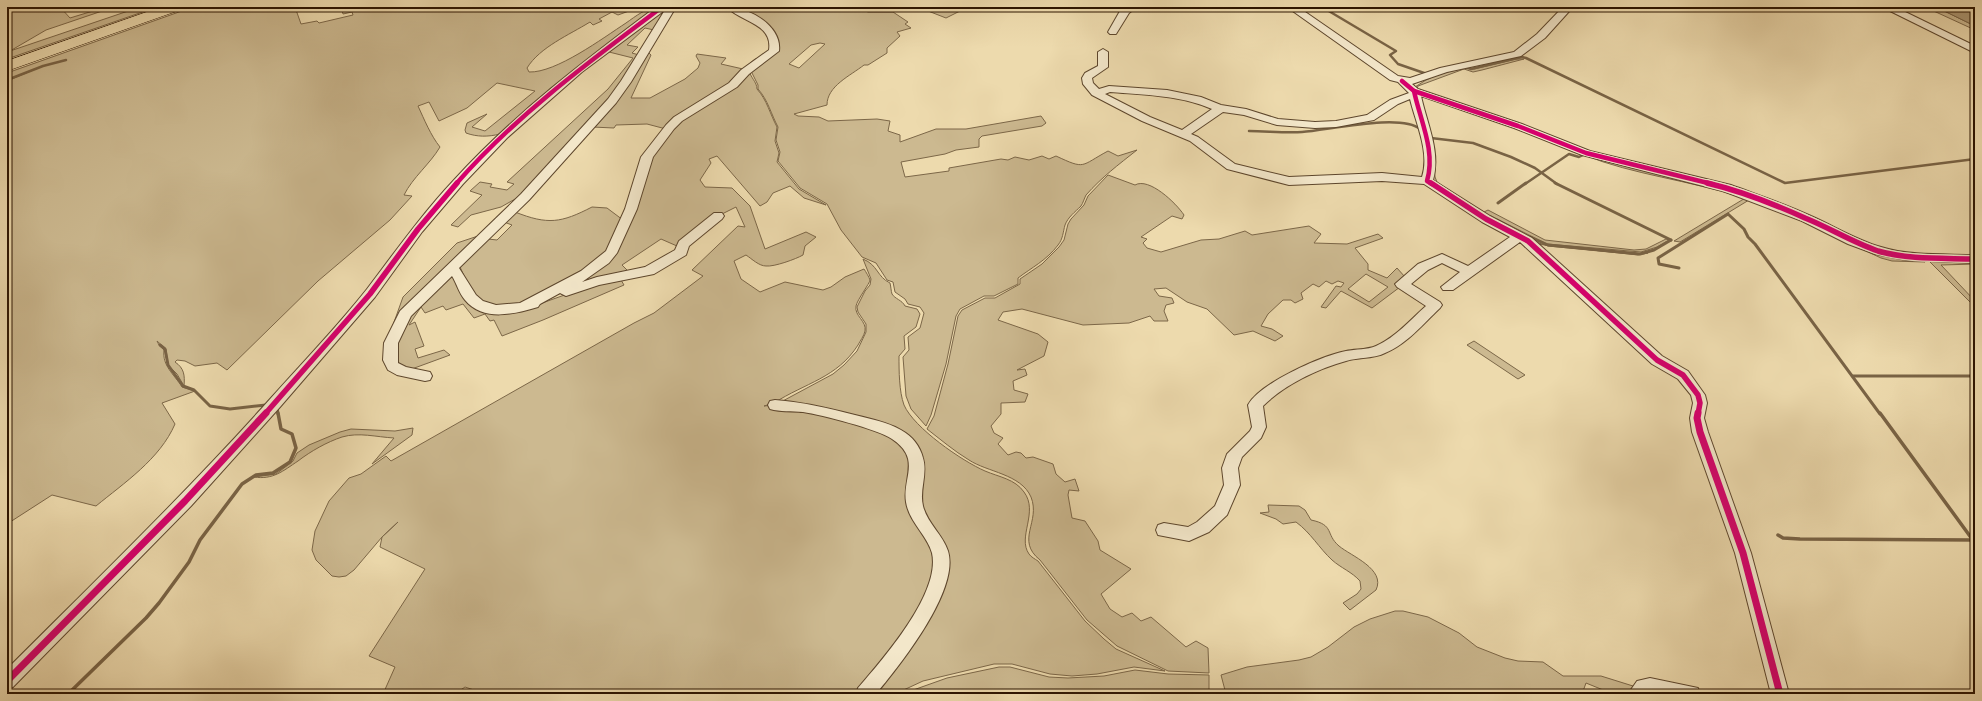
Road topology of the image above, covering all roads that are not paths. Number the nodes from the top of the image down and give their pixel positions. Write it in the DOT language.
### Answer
graph roads {
  1 [pos="175,7"];
  2 [pos="662,7"];
  3 [pos="671,7"];
  4 [pos="732,7"];
  5 [pos="1132,7"];
  6 [pos="1292,7"];
  7 [pos="1568,7"];
  8 [pos="1887,7"];
  9 [pos="1113,32"];
  10 [pos="1975,50"];
  11 [pos="1103,52"];
  12 [pos="7,66"];
  13 [pos="1402,81"];
  14 [pos="1096,93"];
  15 [pos="1414,93"];
  16 [pos="1221,108"];
  17 [pos="1184,134"];
  18 [pos="1427,181"];
  19 [pos="718,216"];
  20 [pos="1520,236"];
  21 [pos="1975,259"];
  22 [pos="452,270"];
  23 [pos="1469,272"];
  24 [pos="1448,287"];
  25 [pos="526,306"];
  26 [pos="425,376"];
  27 [pos="775,405"];
  28 [pos="1164,530"];
  29 [pos="7,681"];
  30 [pos="865,694"];
  31 [pos="1637,694"];
  32 [pos="1691,694"];
  33 [pos="1780,694"];
  1 -- 12 [label="highway"];
  2 -- 29 [label="street"];
  3 -- 22 [label="street"];
  4 -- 25 [label="street"];
  5 -- 9 [label="street"];
  6 -- 13 [label="street"];
  7 -- 13 [label="street"];
  8 -- 10 [label="street"];
  11 -- 14 [label="street"];
  13 -- 15 [label="street"];
  14 -- 16 [label="street"];
  14 -- 17 [label="street"];
  15 -- 16 [label="street"];
  15 -- 18 [label="street"];
  15 -- 21 [label="street"];
  16 -- 17 [label="street"];
  17 -- 18 [label="street"];
  18 -- 20 [label="street"];
  19 -- 25 [label="street"];
  20 -- 23 [label="street"];
  20 -- 33 [label="street"];
  22 -- 25 [label="street"];
  22 -- 26 [label="street"];
  23 -- 24 [label="street"];
  23 -- 28 [label="street"];
  27 -- 30 [label="street"];
  31 -- 32 [label="street"];
}
